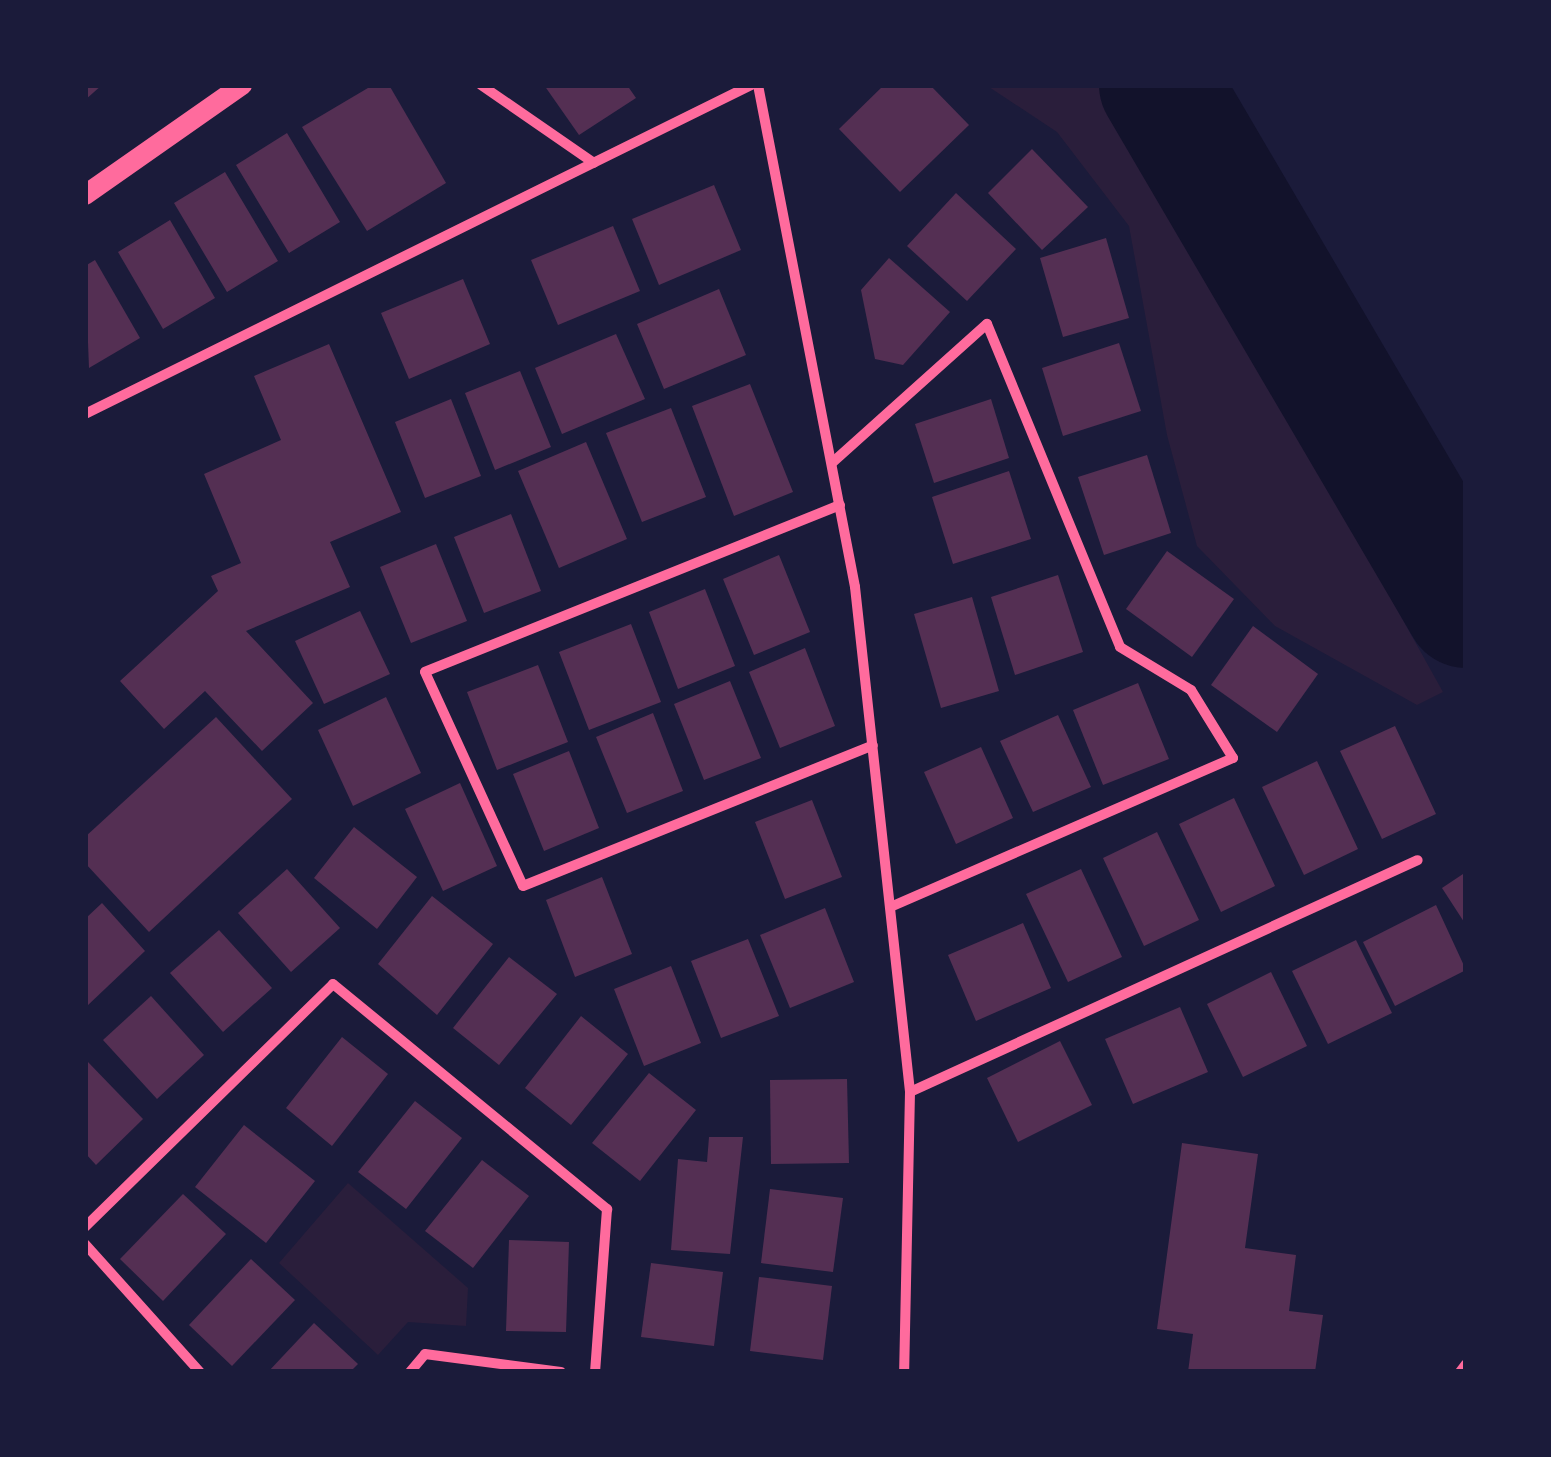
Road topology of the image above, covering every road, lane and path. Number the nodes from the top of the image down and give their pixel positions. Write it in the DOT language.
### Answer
graph roads {
  1 [pos="242,85"];
  2 [pos="481,85"];
  3 [pos="755,85"];
  4 [pos="594,163"];
  5 [pos="85,195"];
  6 [pos="85,414"];
  7 [pos="833,462"];
  8 [pos="840,505"];
  9 [pos="873,745"];
  10 [pos="1418,860"];
  11 [pos="891,907"];
  12 [pos="910,1092"];
  13 [pos="85,1226"];
  14 [pos="85,1244"];
  15 [pos="1466,1364"];
  16 [pos="200,1372"];
  17 [pos="410,1372"];
  18 [pos="560,1372"];
  19 [pos="595,1372"];
  20 [pos="904,1372"];
  21 [pos="1460,1372"];
  1 -- 5 [label="main road"];
  2 -- 4 [label="street"];
  3 -- 4 [label="street"];
  3 -- 7 [label="street"];
  4 -- 6 [label="street"];
  7 -- 8 [label="street"];
  7 -- 11 [label="street"];
  8 -- 9 [label="street"];
  8 -- 9 [label="street"];
  9 -- 11 [label="street"];
  10 -- 12 [label="street"];
  11 -- 12 [label="street"];
  12 -- 20 [label="street"];
  13 -- 19 [label="street"];
  14 -- 16 [label="street"];
  15 -- 21 [label="street"];
  17 -- 18 [label="street"];
}
